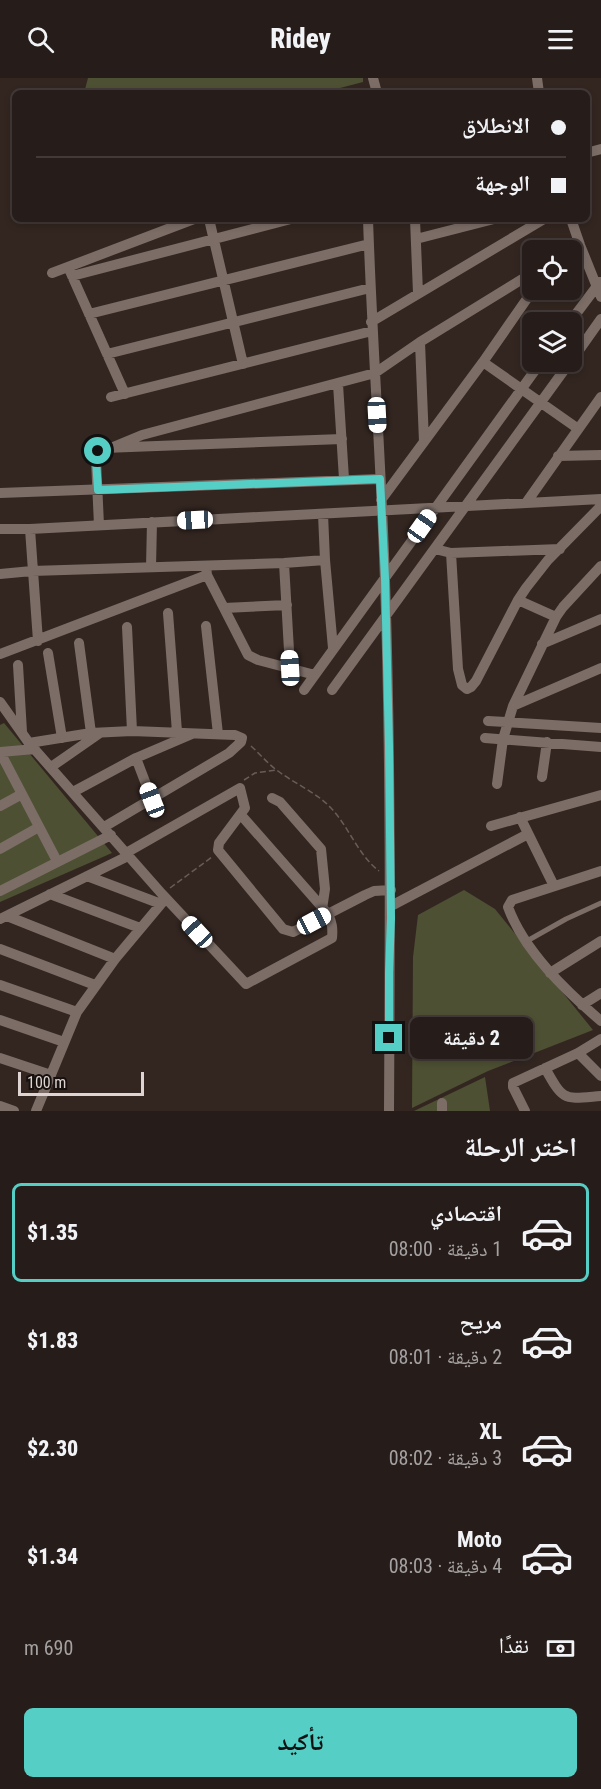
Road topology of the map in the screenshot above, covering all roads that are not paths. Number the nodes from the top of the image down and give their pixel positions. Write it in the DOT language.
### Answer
graph roads {
  1 [pos="186,222"];
  2 [pos="210,222"];
  3 [pos="279,222"];
  4 [pos="368,222"];
  5 [pos="415,222"];
  6 [pos="482,222"];
  7 [pos="539,222"];
  8 [pos="572,222"];
  9 [pos="214,238"];
  10 [pos="416,239"];
  11 [pos="574,240"];
  12 [pos="369,244"];
  13 [pos="108,251"];
  14 [pos="582,259"];
  15 [pos="114,265"];
  16 [pos="70,271"];
  17 [pos="52,273"];
  18 [pos="522,279"];
  19 [pos="224,280"];
  20 [pos="598,283"];
  21 [pos="370,288"];
  22 [pos="418,293"];
  23 [pos="601,297"];
  24 [pos="526,300"];
  25 [pos="577,312"];
  26 [pos="89,314"];
  27 [pos="601,319"];
  28 [pos="234,322"];
  29 [pos="372,327"];
  30 [pos="420,342"];
  31 [pos="582,346"];
  32 [pos="107,354"];
  33 [pos="483,362"];
  34 [pos="243,364"];
  35 [pos="534,372"];
  36 [pos="563,372"];
  37 [pos="375,373"];
  38 [pos="338,384"];
  39 [pos="521,389"];
  40 [pos="125,393"];
  41 [pos="111,397"];
  42 [pos="601,397"];
  43 [pos="540,403"];
  44 [pos="578,428"];
  45 [pos="342,439"];
  46 [pos="424,442"];
  47 [pos="113,447"];
  48 [pos="601,455"];
  49 [pos="558,456"];
  50 [pos="380,479"];
  51 [pos="344,480"];
  52 [pos="98,490"];
  53 [pos="0,493"];
  54 [pos="601,499"];
  55 [pos="526,503"];
  56 [pos="381,505"];
  57 [pos="601,506"];
  58 [pos="465,507"];
  59 [pos="434,509"];
  60 [pos="323,514"];
  61 [pos="152,522"];
  62 [pos="99,525"];
  63 [pos="0,529"];
  64 [pos="30,529"];
  65 [pos="435,549"];
  66 [pos="560,549"];
  67 [pos="451,553"];
  68 [pos="325,560"];
  69 [pos="284,563"];
  70 [pos="601,566"];
  71 [pos="152,567"];
  72 [pos="32,571"];
  73 [pos="206,571"];
  74 [pos="0,574"];
  75 [pos="385,578"];
  76 [pos="518,600"];
  77 [pos="286,605"];
  78 [pos="224,608"];
  79 [pos="168,613"];
  80 [pos="386,615"];
  81 [pos="556,617"];
  82 [pos="601,619"];
  83 [pos="206,626"];
  84 [pos="127,627"];
  85 [pos="38,641"];
  86 [pos="80,643"];
  87 [pos="542,644"];
  88 [pos="333,648"];
  89 [pos="48,653"];
  90 [pos="0,654"];
  91 [pos="18,665"];
  92 [pos="290,668"];
  93 [pos="601,668"];
  94 [pos="315,675"];
  95 [pos="304,690"];
  96 [pos="332,690"];
  97 [pos="0,702"];
  98 [pos="513,706"];
  99 [pos="488,721"];
  100 [pos="508,722"];
  101 [pos="599,726"];
  102 [pos="132,731"];
  103 [pos="22,732"];
  104 [pos="177,732"];
  105 [pos="96,733"];
  106 [pos="193,734"];
  107 [pos="218,734"];
  108 [pos="62,738"];
  109 [pos="485,738"];
  110 [pos="503,739"];
  111 [pos="547,742"];
  112 [pos="32,746"];
  113 [pos="589,746"];
  114 [pos="601,747"];
  115 [pos="0,752"];
  116 [pos="136,758"];
  117 [pos="51,767"];
  118 [pos="542,777"];
  119 [pos="497,784"];
  120 [pos="73,792"];
  121 [pos="22,794"];
  122 [pos="601,795"];
  123 [pos="272,798"];
  124 [pos="152,800"];
  125 [pos="0,806"];
  126 [pos="241,815"];
  127 [pos="520,818"];
  128 [pos="491,826"];
  129 [pos="39,827"];
  130 [pos="108,831"];
  131 [pos="528,834"];
  132 [pos="0,849"];
  133 [pos="127,855"];
  134 [pos="57,861"];
  135 [pos="601,871"];
  136 [pos="87,876"];
  137 [pos="554,886"];
  138 [pos="391,890"];
  139 [pos="0,891"];
  140 [pos="50,894"];
  141 [pos="163,899"];
  142 [pos="601,903"];
  143 [pos="391,906"];
  144 [pos="325,911"];
  145 [pos="3,917"];
  146 [pos="140,928"];
  147 [pos="527,941"];
  148 [pos="601,941"];
  149 [pos="0,949"];
  150 [pos="115,959"];
  151 [pos="550,973"];
  152 [pos="0,985"];
  153 [pos="95,985"];
  154 [pos="601,993"];
  155 [pos="582,1005"];
  156 [pos="77,1012"];
  157 [pos="0,1020"];
  158 [pos="601,1021"];
  159 [pos="601,1039"];
  160 [pos="64,1042"];
  161 [pos="578,1053"];
  162 [pos="0,1058"];
  163 [pos="545,1068"];
  164 [pos="51,1075"];
  165 [pos="601,1076"];
  166 [pos="601,1096"];
  167 [pos="0,1106"];
  168 [pos="14,1111"];
  169 [pos="36,1111"];
  170 [pos="389,1111"];
  171 [pos="525,1111"];
  1 -- 13 [label="street"];
  2 -- 9 [label="street"];
  3 -- 9 [label="street"];
  4 -- 12 [label="street"];
  5 -- 10 [label="street"];
  6 -- 10 [label="street"];
  7 -- 22 [label="street"];
  8 -- 11 [label="street"];
  9 -- 15 [label="street"];
  9 -- 19 [label="street"];
  10 -- 22 [label="street"];
  12 -- 19 [label="street"];
  12 -- 21 [label="street"];
  13 -- 15 [label="street"];
  13 -- 16 [label="street"];
  14 -- 20 [label="street"];
  15 -- 16 [label="street"];
  16 -- 17 [label="street"];
  16 -- 26 [label="street"];
  18 -- 30 [label="street"];
  19 -- 26 [label="street"];
  19 -- 28 [label="street"];
  20 -- 23 [label="street"];
  20 -- 25 [label="street"];
  21 -- 28 [label="street"];
  21 -- 29 [label="street"];
  22 -- 29 [label="street"];
  24 -- 33 [label="street"];
  26 -- 32 [label="street"];
  27 -- 31 [label="street"];
  28 -- 32 [label="street"];
  28 -- 34 [label="street"];
  29 -- 34 [label="street"];
  29 -- 37 [label="street"];
  30 -- 37 [label="street"];
  30 -- 46 [label="street"];
  32 -- 40 [label="street"];
  33 -- 39 [label="street"];
  33 -- 46 [label="street"];
  34 -- 40 [label="street"];
  35 -- 39 [label="street"];
  36 -- 43 [label="street"];
  37 -- 38 [label="street"];
  37 -- 50 [label="street"];
  38 -- 45 [label="street"];
  38 -- 47 [label="street"];
  39 -- 43 [label="street"];
  39 -- 59 [label="street"];
  40 -- 41 [label="street"];
  42 -- 44 [label="street"];
  43 -- 44 [label="street"];
  43 -- 58 [label="street"];
  44 -- 49 [label="street"];
  45 -- 47 [label="street"];
  45 -- 51 [label="street"];
  46 -- 56 [label="street"];
  47 -- 52 [label="street"];
  48 -- 49 [label="street"];
  49 -- 55 [label="street"];
  50 -- 51 [label="street"];
  50 -- 56 [label="street"];
  51 -- 52 [label="street"];
  52 -- 53 [label="street"];
  52 -- 62 [label="street"];
  54 -- 55 [label="street"];
  55 -- 58 [label="street"];
  56 -- 59 [label="street"];
  56 -- 60 [label="street"];
  56 -- 75 [label="street"];
  57 -- 66 [label="street"];
  58 -- 59 [label="street"];
  58 -- 65 [label="street"];
  59 -- 75 [label="street"];
  60 -- 61 [label="street"];
  60 -- 68 [label="street"];
  61 -- 62 [label="street"];
  61 -- 71 [label="street"];
  62 -- 64 [label="street"];
  63 -- 64 [label="street"];
  64 -- 72 [label="street"];
  65 -- 67 [label="street"];
  65 -- 80 [label="street"];
  66 -- 67 [label="street"];
  66 -- 76 [label="street"];
  67 -- 76 [label="street"];
  68 -- 69 [label="street"];
  68 -- 88 [label="street"];
  69 -- 73 [label="street"];
  69 -- 77 [label="street"];
  70 -- 81 [label="street"];
  71 -- 72 [label="street"];
  71 -- 73 [label="street"];
  72 -- 74 [label="street"];
  72 -- 85 [label="street"];
  73 -- 78 [label="street"];
  73 -- 85 [label="street"];
  75 -- 80 [label="street"];
  75 -- 88 [label="street"];
  76 -- 81 [label="street"];
  77 -- 78 [label="street"];
  77 -- 92 [label="street"];
  78 -- 92 [label="street"];
  79 -- 104 [label="street"];
  80 -- 96 [label="street"];
  80 -- 138 [label="street"];
  81 -- 87 [label="street"];
  82 -- 87 [label="street"];
  83 -- 107 [label="street"];
  84 -- 102 [label="street"];
  85 -- 90 [label="street"];
  86 -- 105 [label="street"];
  87 -- 98 [label="street"];
  88 -- 94 [label="street"];
  89 -- 108 [label="street"];
  91 -- 103 [label="street"];
  92 -- 94 [label="street"];
  93 -- 98 [label="street"];
  94 -- 95 [label="street"];
  97 -- 103 [label="street"];
  98 -- 100 [label="street"];
  99 -- 100 [label="street"];
  100 -- 101 [label="street"];
  100 -- 110 [label="street"];
  101 -- 113 [label="street"];
  102 -- 104 [label="street"];
  102 -- 105 [label="street"];
  103 -- 112 [label="street"];
  104 -- 106 [label="street"];
  105 -- 108 [label="street"];
  105 -- 117 [label="street"];
  106 -- 107 [label="street"];
  106 -- 116 [label="street"];
  107 -- 124 [label="street"];
  108 -- 112 [label="street"];
  109 -- 110 [label="street"];
  110 -- 111 [label="street"];
  110 -- 119 [label="street"];
  111 -- 113 [label="street"];
  111 -- 118 [label="street"];
  112 -- 115 [label="street"];
  112 -- 117 [label="street"];
  113 -- 114 [label="street"];
  115 -- 121 [label="street"];
  116 -- 120 [label="street"];
  116 -- 124 [label="street"];
  117 -- 120 [label="street"];
  120 -- 130 [label="street"];
  121 -- 125 [label="street"];
  121 -- 129 [label="street"];
  122 -- 127 [label="street"];
  123 -- 144 [label="street"];
  124 -- 130 [label="street"];
  126 -- 133 [label="street"];
  126 -- 144 [label="street"];
  126 -- 144 [label="street"];
  127 -- 128 [label="street"];
  127 -- 131 [label="street"];
  129 -- 132 [label="street"];
  129 -- 134 [label="street"];
  130 -- 133 [label="street"];
  130 -- 134 [label="street"];
  131 -- 137 [label="street"];
  131 -- 143 [label="street"];
  133 -- 136 [label="street"];
  133 -- 141 [label="street"];
  134 -- 139 [label="street"];
  135 -- 137 [label="street"];
  136 -- 140 [label="street"];
  136 -- 141 [label="street"];
  137 -- 147 [label="street"];
  138 -- 143 [label="street"];
  138 -- 144 [label="street"];
  140 -- 145 [label="street"];
  140 -- 146 [label="street"];
  141 -- 144 [label="street"];
  141 -- 146 [label="street"];
  142 -- 147 [label="lane"];
  143 -- 170 [label="street"];
  145 -- 150 [label="street"];
  146 -- 150 [label="street"];
  147 -- 151 [label="street"];
  148 -- 151 [label="street"];
  149 -- 153 [label="street"];
  150 -- 153 [label="street"];
  151 -- 155 [label="street"];
  152 -- 156 [label="street"];
  153 -- 156 [label="street"];
  154 -- 155 [label="street"];
  155 -- 158 [label="street"];
  156 -- 160 [label="street"];
  157 -- 160 [label="street"];
  159 -- 161 [label="street"];
  160 -- 164 [label="street"];
  161 -- 163 [label="street"];
  161 -- 165 [label="street"];
  162 -- 164 [label="street"];
  163 -- 166 [label="street"];
  163 -- 171 [label="street"];
  164 -- 169 [label="street"];
  167 -- 168 [label="street"];
}
